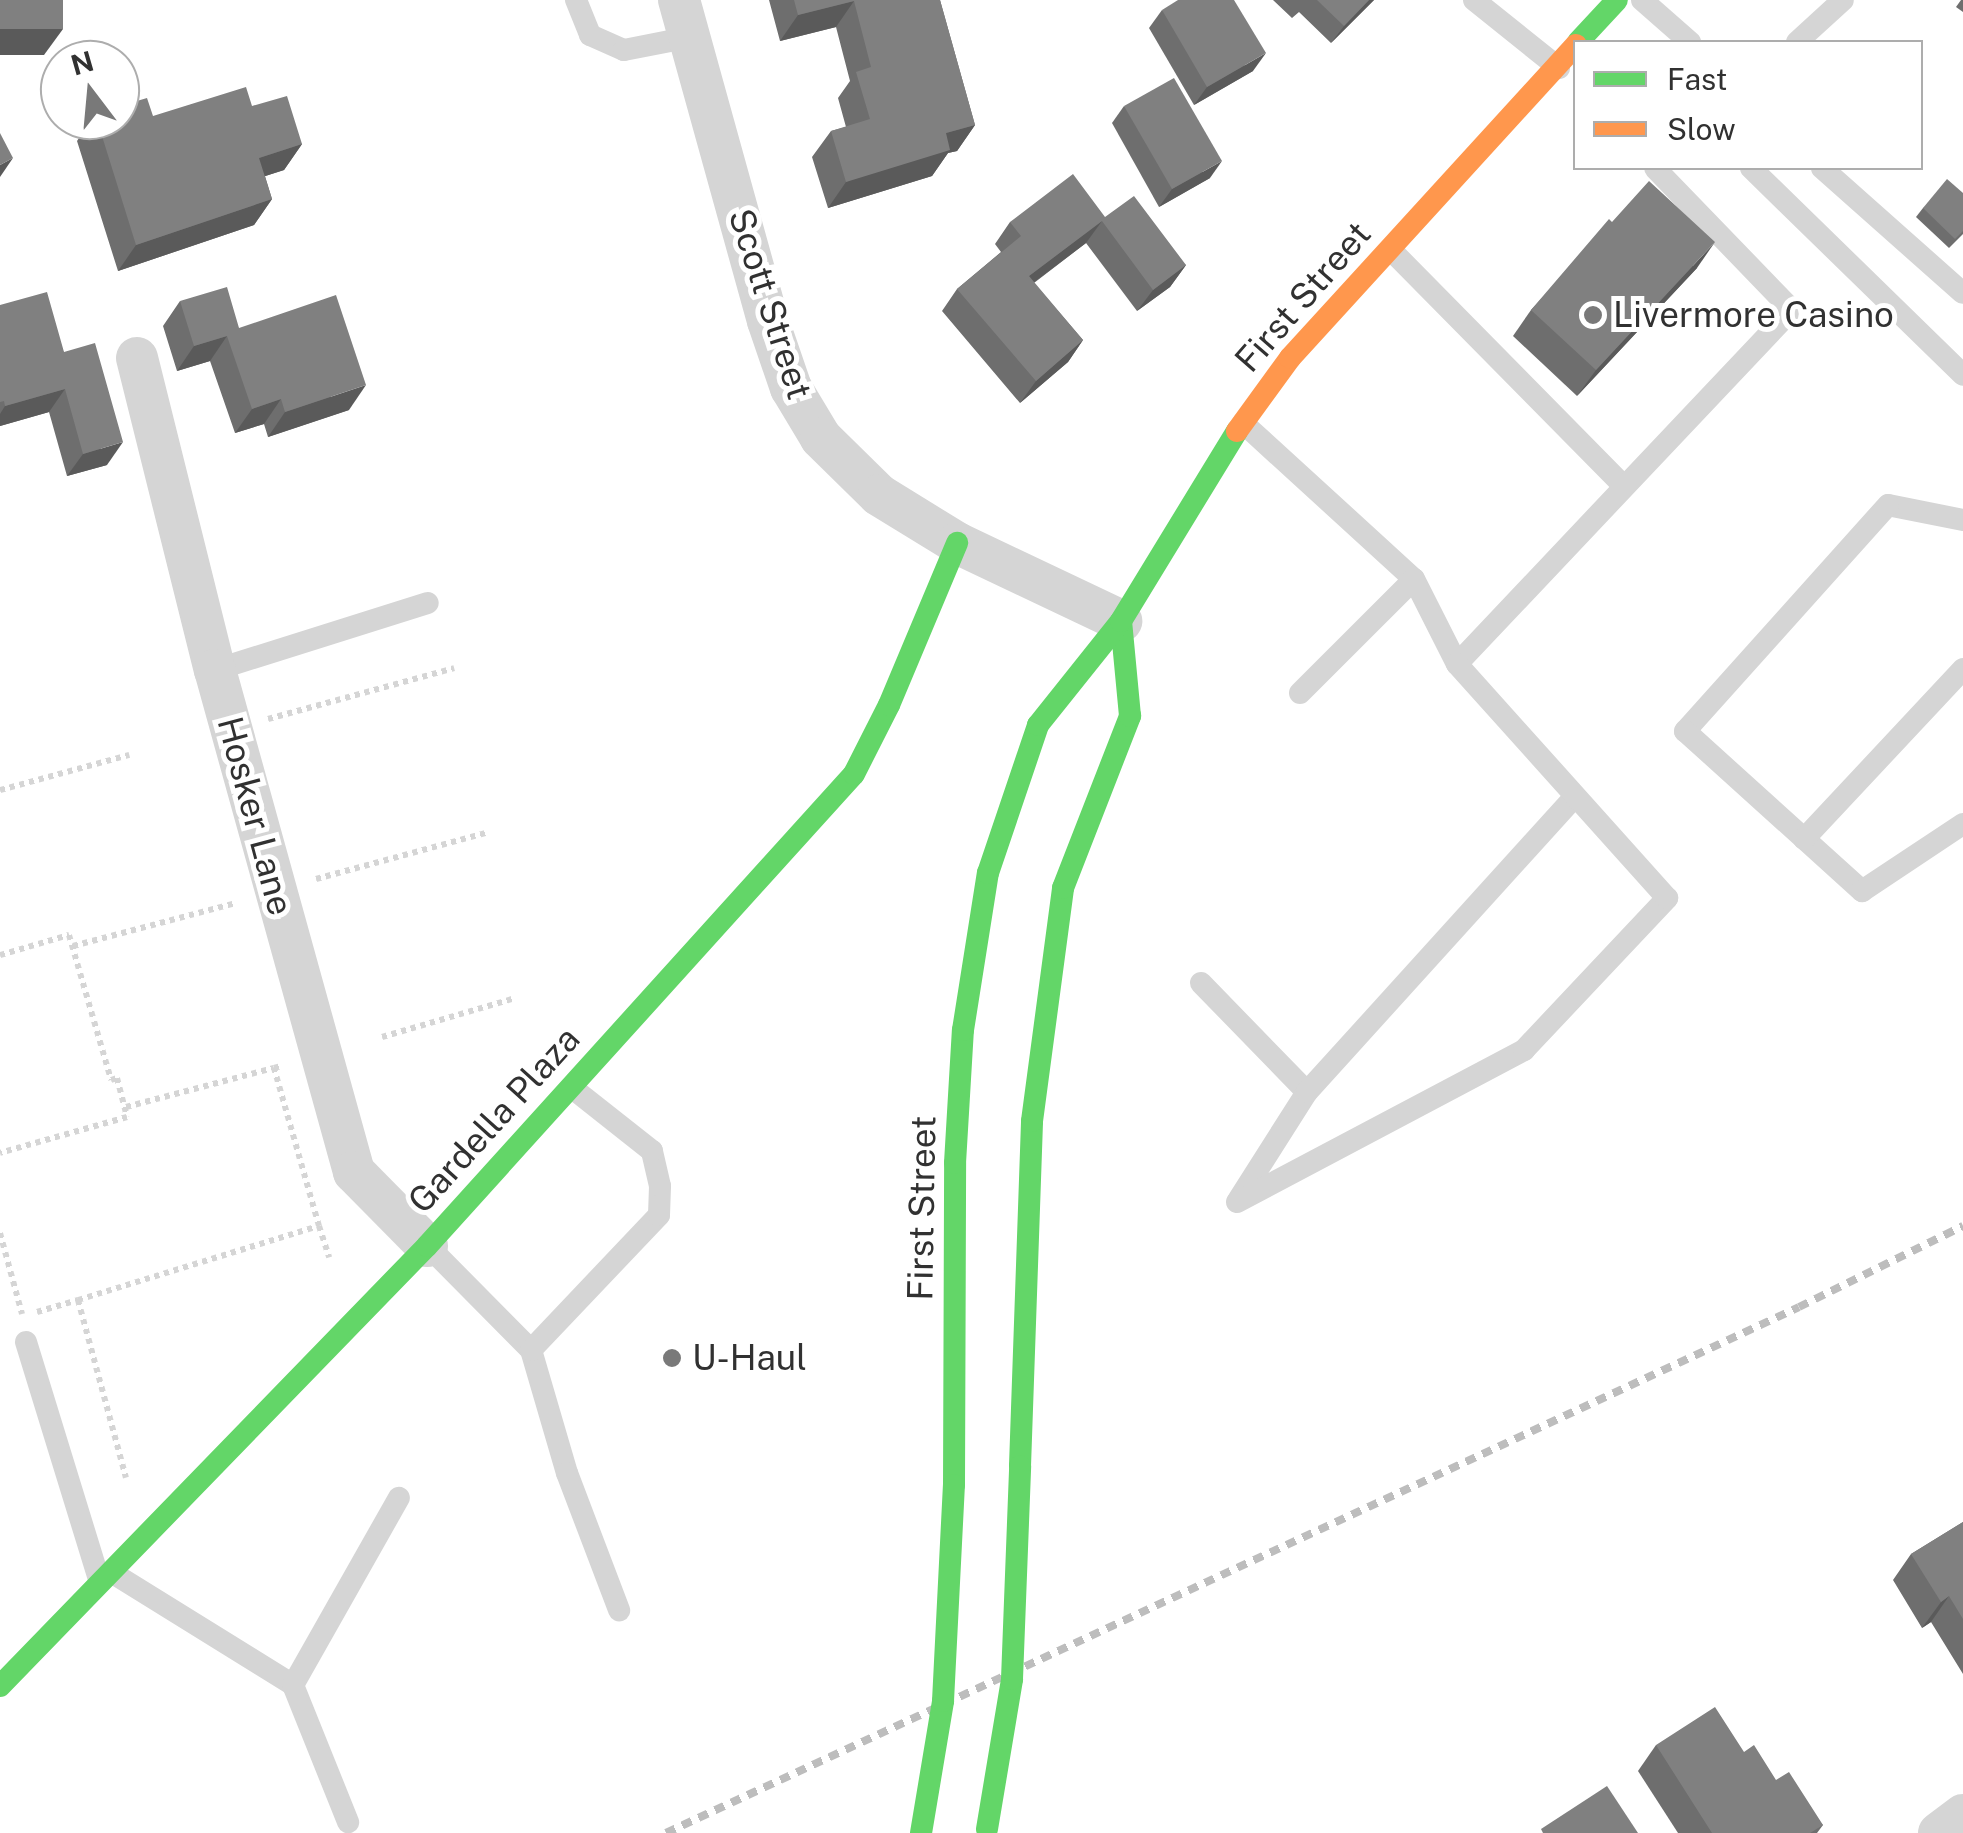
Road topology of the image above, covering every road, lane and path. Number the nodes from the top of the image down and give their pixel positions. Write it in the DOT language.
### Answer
graph roads {
  1 [pos="576,0"];
  2 [pos="1474,0"];
  3 [pos="1617,0"];
  4 [pos="1642,0"];
  5 [pos="1843,0"];
  6 [pos="684,18"];
  7 [pos="1583,40"];
  8 [pos="1688,40"];
  9 [pos="1799,40"];
  10 [pos="1573,48"];
  11 [pos="1557,66"];
  12 [pos="1573,82"];
  13 [pos="1657,170"];
  14 [pos="1753,170"];
  15 [pos="1824,170"];
  16 [pos="1390,249"];
  17 [pos="1963,293"];
  18 [pos="137,358"];
  19 [pos="1963,375"];
  20 [pos="1243,423"];
  21 [pos="1624,486"];
  22 [pos="1963,519"];
  23 [pos="957,543"];
  24 [pos="1414,578"];
  25 [pos="428,603"];
  26 [pos="1121,621"];
  27 [pos="1457,664"];
  28 [pos="454,668"];
  29 [pos="1963,669"];
  30 [pos="215,670"];
  31 [pos="1300,693"];
  32 [pos="262,721"];
  33 [pos="129,756"];
  34 [pos="0,790"];
  35 [pos="1575,796"];
  36 [pos="1963,824"];
  37 [pos="489,832"];
  38 [pos="1804,839"];
  39 [pos="306,882"];
  40 [pos="247,900"];
  41 [pos="72,946"];
  42 [pos="0,954"];
  43 [pos="1202,983"];
  44 [pos="515,998"];
  45 [pos="382,1037"];
  46 [pos="294,1061"];
  47 [pos="274,1068"];
  48 [pos="571,1087"];
  49 [pos="1306,1092"];
  50 [pos="125,1108"];
  51 [pos="0,1154"];
  52 [pos="319,1226"];
  53 [pos="0,1233"];
  54 [pos="427,1246"];
  55 [pos="329,1257"];
  56 [pos="78,1300"];
  57 [pos="26,1342"];
  58 [pos="532,1350"];
  59 [pos="126,1478"];
  60 [pos="399,1498"];
  61 [pos="105,1578"];
  62 [pos="619,1610"];
  63 [pos="293,1685"];
  64 [pos="0,1686"];
  65 [pos="1963,1815"];
  66 [pos="348,1822"];
  67 [pos="986,1831"];
  68 [pos="921,1833"];
  69 [pos="1939,1833"];
  1 -- 6 [label="lane"];
  2 -- 11 [label="lane"];
  3 -- 7 [label="main road, First Street"];
  4 -- 8 [label="lane"];
  5 -- 9 [label="lane"];
  6 -- 23 [label="street, Scott Street"];
  10 -- 11 [label="main road, First Street"];
  11 -- 12 [label="lane"];
  11 -- 16 [label="main road, First Street"];
  13 -- 21 [label="lane"];
  14 -- 19 [label="lane"];
  15 -- 17 [label="lane"];
  16 -- 20 [label="main road, First Street"];
  16 -- 21 [label="lane"];
  18 -- 30 [label="street, Hosker Lane"];
  20 -- 24 [label="lane"];
  20 -- 26 [label="main road, First Street"];
  21 -- 27 [label="lane"];
  22 -- 38 [label="lane"];
  23 -- 26 [label="street, Scott Street"];
  23 -- 48 [label="main road, Gardella Plaza"];
  24 -- 27 [label="lane"];
  24 -- 31 [label="lane"];
  25 -- 30 [label="lane"];
  26 -- 67 [label="main road, bridge"];
  26 -- 68 [label="main road, First Street, bridge"];
  27 -- 35 [label="lane"];
  28 -- 32 [label="path"];
  29 -- 38 [label="lane"];
  30 -- 54 [label="street, Hosker Lane"];
  33 -- 34 [label="path"];
  35 -- 49 [label="lane"];
  35 -- 49 [label="lane"];
  36 -- 38 [label="lane"];
  37 -- 39 [label="path"];
  40 -- 41 [label="path"];
  41 -- 42 [label="path"];
  41 -- 50 [label="path"];
  43 -- 49 [label="lane"];
  44 -- 45 [label="path"];
  46 -- 47 [label="path"];
  47 -- 50 [label="path"];
  47 -- 52 [label="path"];
  48 -- 54 [label="main road, Gardella Plaza"];
  48 -- 58 [label="lane"];
  50 -- 51 [label="path"];
  52 -- 55 [label="path"];
  52 -- 56 [label="path"];
  53 -- 56 [label="path"];
  54 -- 58 [label="lane"];
  54 -- 61 [label="main road, Gardella Plaza"];
  56 -- 59 [label="path"];
  57 -- 61 [label="lane"];
  58 -- 62 [label="lane"];
  60 -- 63 [label="lane"];
  61 -- 63 [label="lane"];
  61 -- 64 [label="main road, Gardella Plaza"];
  63 -- 66 [label="lane"];
  65 -- 69 [label="street"];
}
